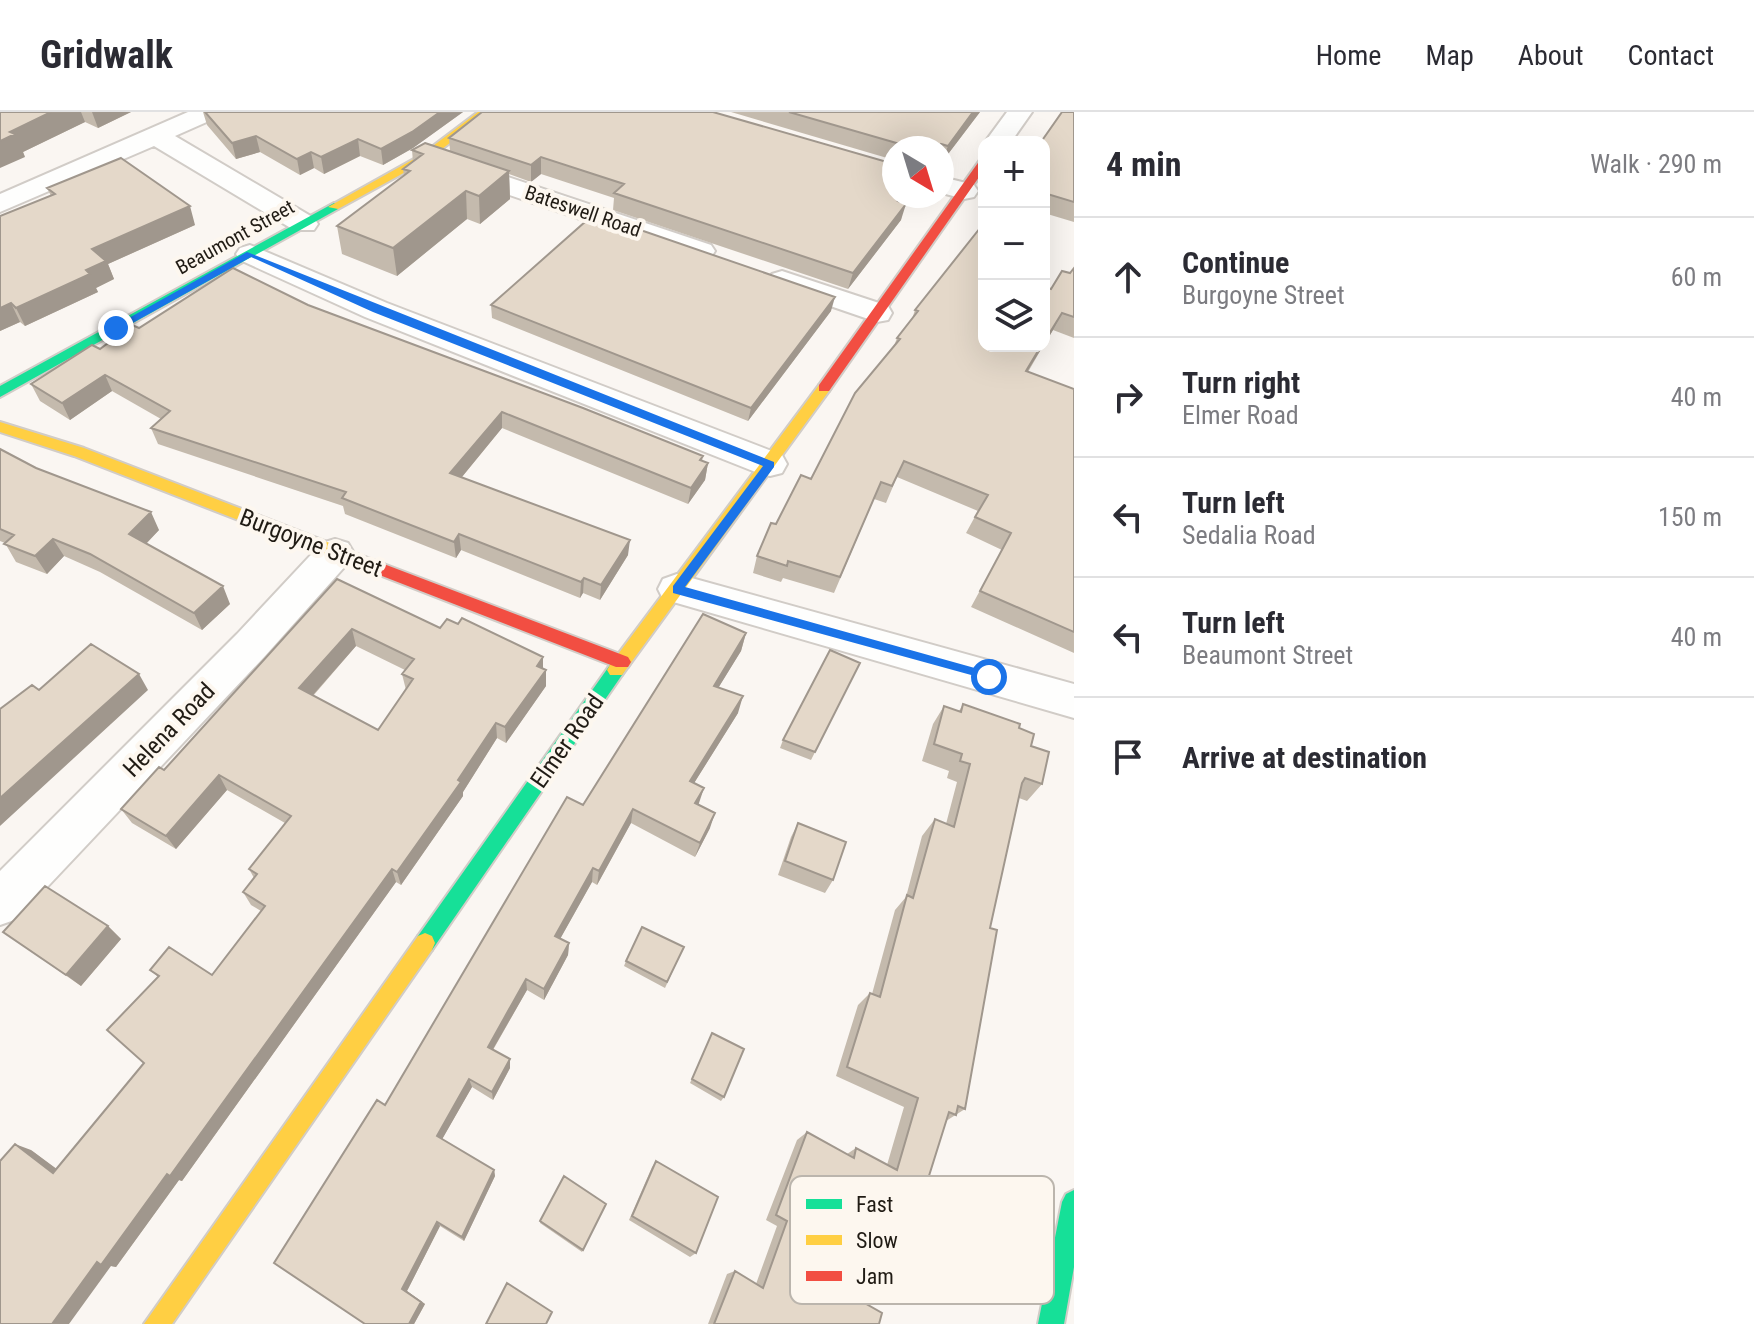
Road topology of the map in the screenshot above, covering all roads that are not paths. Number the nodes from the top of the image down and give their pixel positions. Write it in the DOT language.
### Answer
graph roads {
  1 [pos="209,112"];
  2 [pos="485,112"];
  3 [pos="1020,112"];
  4 [pos="156,136"];
  5 [pos="1002,136"];
  6 [pos="425,157"];
  7 [pos="978,167"];
  8 [pos="954,187"];
  9 [pos="0,204"];
  10 [pos="941,208"];
  11 [pos="304,224"];
  12 [pos="250,254"];
  13 [pos="733,263"];
  14 [pos="762,273"];
  15 [pos="877,313"];
  16 [pos="0,392"];
  17 [pos="0,427"];
  18 [pos="770,464"];
  19 [pos="335,553"];
  20 [pos="677,589"];
  21 [pos="622,662"];
  22 [pos="1074,701"];
  23 [pos="0,903"];
  24 [pos="1074,1202"];
  25 [pos="157,1324"];
  26 [pos="1051,1324"];
  1 -- 4 [label="street"];
  2 -- 6 [label="street, Beaumont Street"];
  3 -- 5 [label="street"];
  4 -- 9 [label="street"];
  4 -- 11 [label="street"];
  6 -- 11 [label="street, Beaumont Street"];
  6 -- 13 [label="street, Bateswell Road"];
  7 -- 8 [label="street, Elmer Road"];
  10 -- 15 [label="street, Elmer Road"];
  11 -- 12 [label="street, Beaumont Street"];
  12 -- 16 [label="street, Beaumont Street"];
  12 -- 18 [label="street"];
  14 -- 15 [label="street"];
  15 -- 18 [label="street, Elmer Road"];
  17 -- 19 [label="street, Burgoyne Street"];
  18 -- 20 [label="street, Elmer Road"];
  19 -- 21 [label="street, Burgoyne Street"];
  19 -- 23 [label="street, Helena Road"];
  20 -- 21 [label="street, Elmer Road"];
  20 -- 22 [label="street"];
  21 -- 25 [label="street, Elmer Road"];
  24 -- 26 [label="street"];
}
